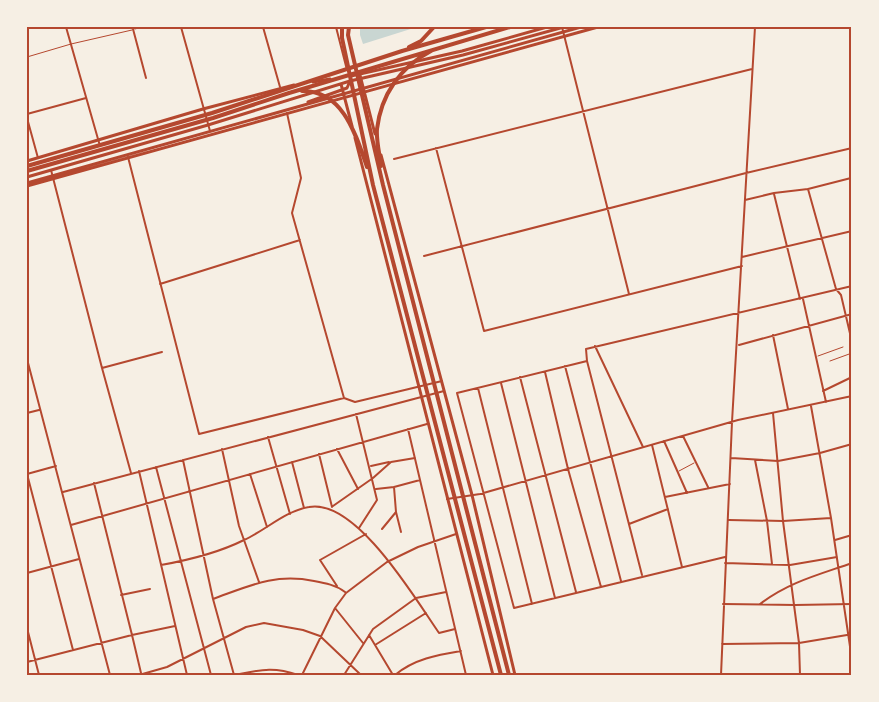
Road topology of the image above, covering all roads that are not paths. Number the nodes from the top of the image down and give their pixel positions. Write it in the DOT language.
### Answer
graph roads {
  1 [pos="66,27"];
  2 [pos="142,27"];
  3 [pos="181,27"];
  4 [pos="263,27"];
  5 [pos="336,27"];
  6 [pos="342,27"];
  7 [pos="349,27"];
  8 [pos="434,27"];
  9 [pos="486,27"];
  10 [pos="510,27"];
  11 [pos="547,27"];
  12 [pos="581,27"];
  13 [pos="598,27"];
  14 [pos="755,27"];
  15 [pos="133,29"];
  16 [pos="563,30"];
  17 [pos="71,44"];
  18 [pos="444,45"];
  19 [pos="402,51"];
  20 [pos="27,57"];
  21 [pos="752,69"];
  22 [pos="348,76"];
  23 [pos="361,76"];
  24 [pos="146,78"];
  25 [pos="350,81"];
  26 [pos="341,84"];
  27 [pos="280,87"];
  28 [pos="343,90"];
  29 [pos="364,91"];
  30 [pos="289,93"];
  31 [pos="344,96"];
  32 [pos="86,98"];
  33 [pos="204,109"];
  34 [pos="287,111"];
  35 [pos="583,111"];
  36 [pos="27,116"];
  37 [pos="208,125"];
  38 [pos="210,132"];
  39 [pos="122,133"];
  40 [pos="98,140"];
  41 [pos="436,148"];
  42 [pos="852,148"];
  43 [pos="126,149"];
  44 [pos="102,156"];
  45 [pos="128,156"];
  46 [pos="38,158"];
  47 [pos="394,159"];
  48 [pos="27,161"];
  49 [pos="104,163"];
  50 [pos="27,166"];
  51 [pos="51,170"];
  52 [pos="27,171"];
  53 [pos="746,173"];
  54 [pos="27,177"];
  55 [pos="53,177"];
  56 [pos="27,184"];
  57 [pos="852,184"];
  58 [pos="373,185"];
  59 [pos="383,185"];
  60 [pos="808,189"];
  61 [pos="774,193"];
  62 [pos="744,200"];
  63 [pos="607,208"];
  64 [pos="852,231"];
  65 [pos="823,237"];
  66 [pos="300,240"];
  67 [pos="461,246"];
  68 [pos="787,247"];
  69 [pos="424,256"];
  70 [pos="742,257"];
  71 [pos="742,266"];
  72 [pos="160,284"];
  73 [pos="852,286"];
  74 [pos="836,289"];
  75 [pos="629,294"];
  76 [pos="802,298"];
  77 [pos="739,313"];
  78 [pos="852,314"];
  79 [pos="845,316"];
  80 [pos="809,326"];
  81 [pos="773,335"];
  82 [pos="852,342"];
  83 [pos="738,345"];
  84 [pos="595,346"];
  85 [pos="843,347"];
  86 [pos="162,352"];
  87 [pos="852,353"];
  88 [pos="816,356"];
  89 [pos="27,359"];
  90 [pos="587,361"];
  91 [pos="830,361"];
  92 [pos="565,366"];
  93 [pos="102,368"];
  94 [pos="545,371"];
  95 [pos="852,376"];
  96 [pos="520,377"];
  97 [pos="442,381"];
  98 [pos="501,382"];
  99 [pos="418,387"];
  100 [pos="478,388"];
  101 [pos="444,391"];
  102 [pos="823,391"];
  103 [pos="421,396"];
  104 [pos="852,396"];
  105 [pos="344,398"];
  106 [pos="825,402"];
  107 [pos="811,406"];
  108 [pos="40,410"];
  109 [pos="788,410"];
  110 [pos="27,413"];
  111 [pos="773,413"];
  112 [pos="356,414"];
  113 [pos="732,422"];
  114 [pos="427,424"];
  115 [pos="408,429"];
  116 [pos="683,436"];
  117 [pos="268,437"];
  118 [pos="664,441"];
  119 [pos="364,442"];
  120 [pos="852,444"];
  121 [pos="652,445"];
  122 [pos="644,447"];
  123 [pos="222,449"];
  124 [pos="337,449"];
  125 [pos="820,453"];
  126 [pos="319,454"];
  127 [pos="611,456"];
  128 [pos="414,458"];
  129 [pos="731,458"];
  130 [pos="183,460"];
  131 [pos="754,460"];
  132 [pos="778,460"];
  133 [pos="292,462"];
  134 [pos="392,462"];
  135 [pos="591,462"];
  136 [pos="696,462"];
  137 [pos="56,466"];
  138 [pos="276,466"];
  139 [pos="370,466"];
  140 [pos="156,467"];
  141 [pos="568,469"];
  142 [pos="139,471"];
  143 [pos="678,472"];
  144 [pos="131,473"];
  145 [pos="27,474"];
  146 [pos="250,474"];
  147 [pos="547,475"];
  148 [pos="373,478"];
  149 [pos="229,480"];
  150 [pos="420,480"];
  151 [pos="525,481"];
  152 [pos="94,483"];
  153 [pos="730,484"];
  154 [pos="394,487"];
  155 [pos="503,487"];
  156 [pos="358,489"];
  157 [pos="376,489"];
  158 [pos="709,489"];
  159 [pos="189,491"];
  160 [pos="63,492"];
  161 [pos="484,492"];
  162 [pos="687,493"];
  163 [pos="472,495"];
  164 [pos="665,497"];
  165 [pos="164,498"];
  166 [pos="447,499"];
  167 [pos="146,504"];
  168 [pos="332,507"];
  169 [pos="304,508"];
  170 [pos="668,509"];
  171 [pos="396,512"];
  172 [pos="290,514"];
  173 [pos="102,517"];
  174 [pos="831,518"];
  175 [pos="729,520"];
  176 [pos="767,521"];
  177 [pos="783,521"];
  178 [pos="629,524"];
  179 [pos="71,525"];
  180 [pos="267,527"];
  181 [pos="359,528"];
  182 [pos="382,529"];
  183 [pos="401,532"];
  184 [pos="366,534"];
  185 [pos="456,534"];
  186 [pos="852,535"];
  187 [pos="244,540"];
  188 [pos="835,540"];
  189 [pos="435,542"];
  190 [pos="203,556"];
  191 [pos="725,557"];
  192 [pos="837,557"];
  193 [pos="80,558"];
  194 [pos="387,561"];
  195 [pos="181,562"];
  196 [pos="725,563"];
  197 [pos="852,563"];
  198 [pos="771,564"];
  199 [pos="161,565"];
  200 [pos="790,565"];
  201 [pos="51,566"];
  202 [pos="682,567"];
  203 [pos="839,568"];
  204 [pos="27,573"];
  205 [pos="643,577"];
  206 [pos="259,582"];
  207 [pos="621,582"];
  208 [pos="792,583"];
  209 [pos="338,587"];
  210 [pos="601,587"];
  211 [pos="150,589"];
  212 [pos="446,592"];
  213 [pos="346,593"];
  214 [pos="576,593"];
  215 [pos="121,595"];
  216 [pos="416,598"];
  217 [pos="555,598"];
  218 [pos="213,599"];
  219 [pos="852,603"];
  220 [pos="532,604"];
  221 [pos="723,604"];
  222 [pos="760,604"];
  223 [pos="795,605"];
  224 [pos="845,605"];
  225 [pos="335,608"];
  226 [pos="426,614"];
  227 [pos="175,626"];
  228 [pos="27,628"];
  229 [pos="455,629"];
  230 [pos="849,634"];
  231 [pos="132,635"];
  232 [pos="369,635"];
  233 [pos="320,636"];
  234 [pos="223,637"];
  235 [pos="851,642"];
  236 [pos="102,643"];
  237 [pos="363,643"];
  238 [pos="799,643"];
  239 [pos="722,644"];
  240 [pos="375,645"];
  241 [pos="204,647"];
  242 [pos="73,650"];
  243 [pos="461,651"];
  244 [pos="183,659"];
  245 [pos="35,660"];
  246 [pos="852,660"];
  247 [pos="27,662"];
  248 [pos="350,664"];
  249 [pos="39,675"];
  250 [pos="110,675"];
  251 [pos="141,675"];
  252 [pos="187,675"];
  253 [pos="211,675"];
  254 [pos="234,675"];
  255 [pos="300,675"];
  256 [pos="344,675"];
  257 [pos="361,675"];
  258 [pos="394,675"];
  259 [pos="466,675"];
  260 [pos="493,675"];
  261 [pos="501,675"];
  262 [pos="509,675"];
  263 [pos="515,675"];
  264 [pos="721,675"];
  265 [pos="800,675"];
  1 -- 17 [label="street"];
  2 -- 15 [label="lane"];
  3 -- 33 [label="street"];
  4 -- 27 [label="street"];
  5 -- 22 [label="street"];
  6 -- 58 [label="highway"];
  7 -- 59 [label="highway"];
  8 -- 19 [label="highway"];
  9 -- 19 [label="highway"];
  10 -- 18 [label="highway"];
  11 -- 23 [label="street"];
  12 -- 16 [label="street"];
  13 -- 16 [label="street"];
  14 -- 21 [label="street"];
  15 -- 17 [label="lane"];
  15 -- 24 [label="street"];
  16 -- 23 [label="street"];
  16 -- 29 [label="street"];
  16 -- 35 [label="street"];
  17 -- 20 [label="lane"];
  17 -- 32 [label="street"];
  18 -- 30 [label="highway"];
  18 -- 59 [label="highway"];
  19 -- 50 [label="highway"];
  21 -- 35 [label="street"];
  21 -- 53 [label="street"];
  22 -- 23 [label="street"];
  22 -- 25 [label="street"];
  22 -- 27 [label="street"];
  23 -- 25 [label="street"];
  23 -- 29 [label="street"];
  25 -- 26 [label="street"];
  25 -- 28 [label="street"];
  26 -- 28 [label="street"];
  26 -- 37 [label="street"];
  27 -- 33 [label="street"];
  28 -- 31 [label="street"];
  28 -- 34 [label="street"];
  29 -- 31 [label="street"];
  29 -- 97 [label="street"];
  30 -- 52 [label="highway"];
  30 -- 58 [label="highway"];
  31 -- 34 [label="street"];
  31 -- 99 [label="street"];
  32 -- 36 [label="street"];
  32 -- 40 [label="street"];
  33 -- 37 [label="street"];
  33 -- 39 [label="street"];
  34 -- 38 [label="street"];
  34 -- 66 [label="street"];
  35 -- 41 [label="street"];
  35 -- 63 [label="street"];
  36 -- 46 [label="street"];
  37 -- 38 [label="street"];
  37 -- 43 [label="street"];
  38 -- 45 [label="street"];
  39 -- 40 [label="street"];
  39 -- 43 [label="lane"];
  40 -- 44 [label="street"];
  40 -- 46 [label="street"];
  41 -- 47 [label="street"];
  41 -- 67 [label="street"];
  42 -- 53 [label="street"];
  43 -- 44 [label="street"];
  43 -- 45 [label="lane"];
  44 -- 49 [label="street"];
  44 -- 51 [label="street"];
  45 -- 49 [label="street"];
  45 -- 72 [label="street"];
  46 -- 48 [label="street"];
  49 -- 55 [label="street"];
  51 -- 54 [label="street"];
  51 -- 55 [label="street"];
  53 -- 62 [label="street"];
  53 -- 63 [label="street"];
  55 -- 56 [label="street"];
  55 -- 93 [label="street"];
  57 -- 60 [label="street"];
  58 -- 261 [label="highway"];
  59 -- 262 [label="highway"];
  60 -- 61 [label="street"];
  60 -- 65 [label="street"];
  61 -- 62 [label="street"];
  61 -- 68 [label="street"];
  62 -- 70 [label="street"];
  63 -- 67 [label="street"];
  63 -- 75 [label="street"];
  64 -- 65 [label="street"];
  65 -- 68 [label="street"];
  65 -- 74 [label="street"];
  66 -- 72 [label="street"];
  66 -- 105 [label="street"];
  67 -- 69 [label="street"];
  67 -- 75 [label="street"];
  68 -- 70 [label="street"];
  68 -- 76 [label="street"];
  70 -- 71 [label="street"];
  71 -- 75 [label="street"];
  71 -- 77 [label="street"];
  72 -- 105 [label="street"];
  73 -- 74 [label="street"];
  74 -- 76 [label="street"];
  74 -- 79 [label="street"];
  76 -- 77 [label="street"];
  76 -- 80 [label="street"];
  77 -- 83 [label="street"];
  77 -- 84 [label="street"];
  78 -- 79 [label="street"];
  79 -- 80 [label="street"];
  79 -- 82 [label="street"];
  80 -- 81 [label="street"];
  80 -- 88 [label="street"];
  81 -- 83 [label="street"];
  81 -- 109 [label="street"];
  83 -- 113 [label="street"];
  84 -- 90 [label="street"];
  84 -- 122 [label="street"];
  85 -- 88 [label="lane"];
  86 -- 93 [label="street"];
  87 -- 91 [label="lane"];
  88 -- 102 [label="street"];
  89 -- 108 [label="street"];
  90 -- 92 [label="street"];
  90 -- 127 [label="street"];
  92 -- 94 [label="street"];
  92 -- 135 [label="street"];
  93 -- 144 [label="street"];
  94 -- 96 [label="street"];
  94 -- 141 [label="street"];
  95 -- 102 [label="street"];
  96 -- 98 [label="street"];
  96 -- 147 [label="street"];
  97 -- 99 [label="street"];
  97 -- 101 [label="street"];
  98 -- 100 [label="street"];
  98 -- 151 [label="street"];
  99 -- 103 [label="street"];
  99 -- 105 [label="street"];
  100 -- 155 [label="street"];
  100 -- 161 [label="street"];
  101 -- 103 [label="street"];
  101 -- 163 [label="street"];
  102 -- 106 [label="street"];
  103 -- 112 [label="street"];
  103 -- 114 [label="street"];
  104 -- 106 [label="street"];
  106 -- 107 [label="street"];
  107 -- 109 [label="street"];
  107 -- 125 [label="street"];
  108 -- 110 [label="street"];
  108 -- 137 [label="street"];
  109 -- 111 [label="street"];
  111 -- 113 [label="street"];
  111 -- 132 [label="street"];
  112 -- 117 [label="street"];
  112 -- 119 [label="street"];
  113 -- 116 [label="street"];
  113 -- 129 [label="street"];
  114 -- 115 [label="street"];
  114 -- 166 [label="street"];
  115 -- 119 [label="street"];
  115 -- 128 [label="street"];
  116 -- 118 [label="street"];
  116 -- 136 [label="street"];
  117 -- 123 [label="street"];
  117 -- 138 [label="street"];
  118 -- 121 [label="street"];
  118 -- 143 [label="street"];
  119 -- 124 [label="street"];
  119 -- 139 [label="street"];
  120 -- 125 [label="street"];
  121 -- 122 [label="street"];
  121 -- 164 [label="street"];
  122 -- 127 [label="street"];
  123 -- 130 [label="street"];
  123 -- 149 [label="street"];
  124 -- 126 [label="street"];
  124 -- 156 [label="street"];
  125 -- 132 [label="street"];
  125 -- 174 [label="street"];
  126 -- 133 [label="street"];
  126 -- 168 [label="street"];
  127 -- 135 [label="street"];
  127 -- 178 [label="street"];
  128 -- 134 [label="street"];
  128 -- 150 [label="street"];
  129 -- 131 [label="street"];
  129 -- 153 [label="street"];
  130 -- 140 [label="street"];
  130 -- 159 [label="street"];
  131 -- 132 [label="street"];
  131 -- 176 [label="street"];
  132 -- 177 [label="street"];
  133 -- 138 [label="street"];
  133 -- 169 [label="street"];
  134 -- 139 [label="street"];
  134 -- 148 [label="street"];
  135 -- 141 [label="street"];
  135 -- 207 [label="street"];
  136 -- 143 [label="lane"];
  136 -- 158 [label="street"];
  137 -- 145 [label="street"];
  137 -- 160 [label="street"];
  138 -- 146 [label="street"];
  138 -- 172 [label="street"];
  139 -- 148 [label="street"];
  140 -- 142 [label="street"];
  140 -- 165 [label="street"];
  141 -- 147 [label="street"];
  141 -- 210 [label="street"];
  142 -- 144 [label="street"];
  142 -- 167 [label="street"];
  143 -- 162 [label="street"];
  144 -- 152 [label="street"];
  145 -- 201 [label="street"];
  146 -- 149 [label="street"];
  146 -- 180 [label="street"];
  147 -- 151 [label="street"];
  147 -- 214 [label="street"];
  148 -- 156 [label="street"];
  148 -- 157 [label="street"];
  149 -- 159 [label="street"];
  149 -- 187 [label="street"];
  150 -- 154 [label="street"];
  150 -- 189 [label="street"];
  151 -- 155 [label="street"];
  151 -- 217 [label="street"];
  152 -- 160 [label="street"];
  152 -- 173 [label="street"];
  153 -- 158 [label="street"];
  153 -- 175 [label="street"];
  154 -- 157 [label="street"];
  154 -- 171 [label="street"];
  155 -- 161 [label="street"];
  155 -- 220 [label="street"];
  156 -- 168 [label="street"];
  157 -- 181 [label="street"];
  158 -- 162 [label="street"];
  159 -- 165 [label="street"];
  159 -- 190 [label="street"];
  160 -- 179 [label="street"];
  161 -- 163 [label="street"];
  161 -- 220 [label="street"];
  162 -- 164 [label="street"];
  163 -- 166 [label="street"];
  163 -- 263 [label="street"];
  164 -- 170 [label="street"];
  165 -- 167 [label="street"];
  165 -- 195 [label="street"];
  166 -- 185 [label="street"];
  167 -- 173 [label="street"];
  167 -- 199 [label="street"];
  168 -- 169 [label="street"];
  168 -- 181 [label="street"];
  169 -- 172 [label="street"];
  170 -- 178 [label="street"];
  170 -- 202 [label="street"];
  171 -- 182 [label="street"];
  171 -- 183 [label="street"];
  172 -- 180 [label="street"];
  173 -- 179 [label="street"];
  173 -- 215 [label="street"];
  174 -- 177 [label="street"];
  174 -- 188 [label="street"];
  175 -- 176 [label="street"];
  175 -- 191 [label="street"];
  176 -- 177 [label="street"];
  176 -- 198 [label="street"];
  177 -- 200 [label="street"];
  178 -- 205 [label="street"];
  179 -- 193 [label="street"];
  180 -- 187 [label="street"];
  181 -- 184 [label="street"];
  184 -- 194 [label="street"];
  184 -- 209 [label="street"];
  185 -- 189 [label="street"];
  185 -- 260 [label="street"];
  186 -- 188 [label="street"];
  187 -- 190 [label="street"];
  187 -- 206 [label="street"];
  188 -- 192 [label="street"];
  189 -- 194 [label="street"];
  189 -- 212 [label="street"];
  190 -- 195 [label="street"];
  190 -- 218 [label="street"];
  191 -- 196 [label="street"];
  191 -- 202 [label="street"];
  192 -- 200 [label="street"];
  192 -- 203 [label="street"];
  193 -- 201 [label="street"];
  193 -- 236 [label="street"];
  194 -- 213 [label="street"];
  194 -- 216 [label="street"];
  195 -- 199 [label="street"];
  195 -- 241 [label="street"];
  196 -- 198 [label="street"];
  196 -- 221 [label="street"];
  197 -- 203 [label="street"];
  198 -- 200 [label="street"];
  199 -- 227 [label="street"];
  200 -- 208 [label="street"];
  201 -- 204 [label="street"];
  201 -- 242 [label="street"];
  202 -- 205 [label="street"];
  203 -- 208 [label="street"];
  203 -- 224 [label="street"];
  205 -- 207 [label="street"];
  206 -- 209 [label="street"];
  206 -- 218 [label="street"];
  207 -- 210 [label="street"];
  208 -- 222 [label="street"];
  208 -- 223 [label="street"];
  209 -- 213 [label="street"];
  210 -- 214 [label="street"];
  211 -- 215 [label="street"];
  212 -- 216 [label="street"];
  212 -- 229 [label="street"];
  213 -- 225 [label="street"];
  214 -- 217 [label="street"];
  215 -- 231 [label="street"];
  216 -- 226 [label="street"];
  216 -- 232 [label="street"];
  217 -- 220 [label="street"];
  218 -- 234 [label="street"];
  219 -- 224 [label="street"];
  221 -- 222 [label="street"];
  221 -- 239 [label="street"];
  222 -- 223 [label="street"];
  223 -- 224 [label="street"];
  223 -- 238 [label="street"];
  224 -- 230 [label="street"];
  225 -- 233 [label="street"];
  225 -- 237 [label="street"];
  226 -- 229 [label="street"];
  226 -- 240 [label="street"];
  227 -- 231 [label="street"];
  227 -- 244 [label="street"];
  228 -- 245 [label="street"];
  229 -- 243 [label="street"];
  230 -- 235 [label="street"];
  230 -- 238 [label="street"];
  231 -- 236 [label="street"];
  231 -- 251 [label="street"];
  232 -- 237 [label="street"];
  232 -- 240 [label="street"];
  233 -- 234 [label="street"];
  233 -- 248 [label="street"];
  233 -- 255 [label="street"];
  234 -- 241 [label="street"];
  234 -- 254 [label="street"];
  235 -- 246 [label="street"];
  236 -- 242 [label="street"];
  236 -- 250 [label="street"];
  237 -- 248 [label="street"];
  238 -- 239 [label="street"];
  238 -- 265 [label="street"];
  239 -- 264 [label="street"];
  240 -- 258 [label="street"];
  241 -- 244 [label="street"];
  241 -- 253 [label="street"];
  242 -- 245 [label="street"];
  243 -- 258 [label="street"];
  243 -- 259 [label="street"];
  244 -- 251 [label="street"];
  244 -- 252 [label="street"];
  245 -- 247 [label="street"];
  245 -- 249 [label="street"];
  248 -- 256 [label="street"];
  248 -- 257 [label="street"];
  254 -- 255 [label="street"];
}
